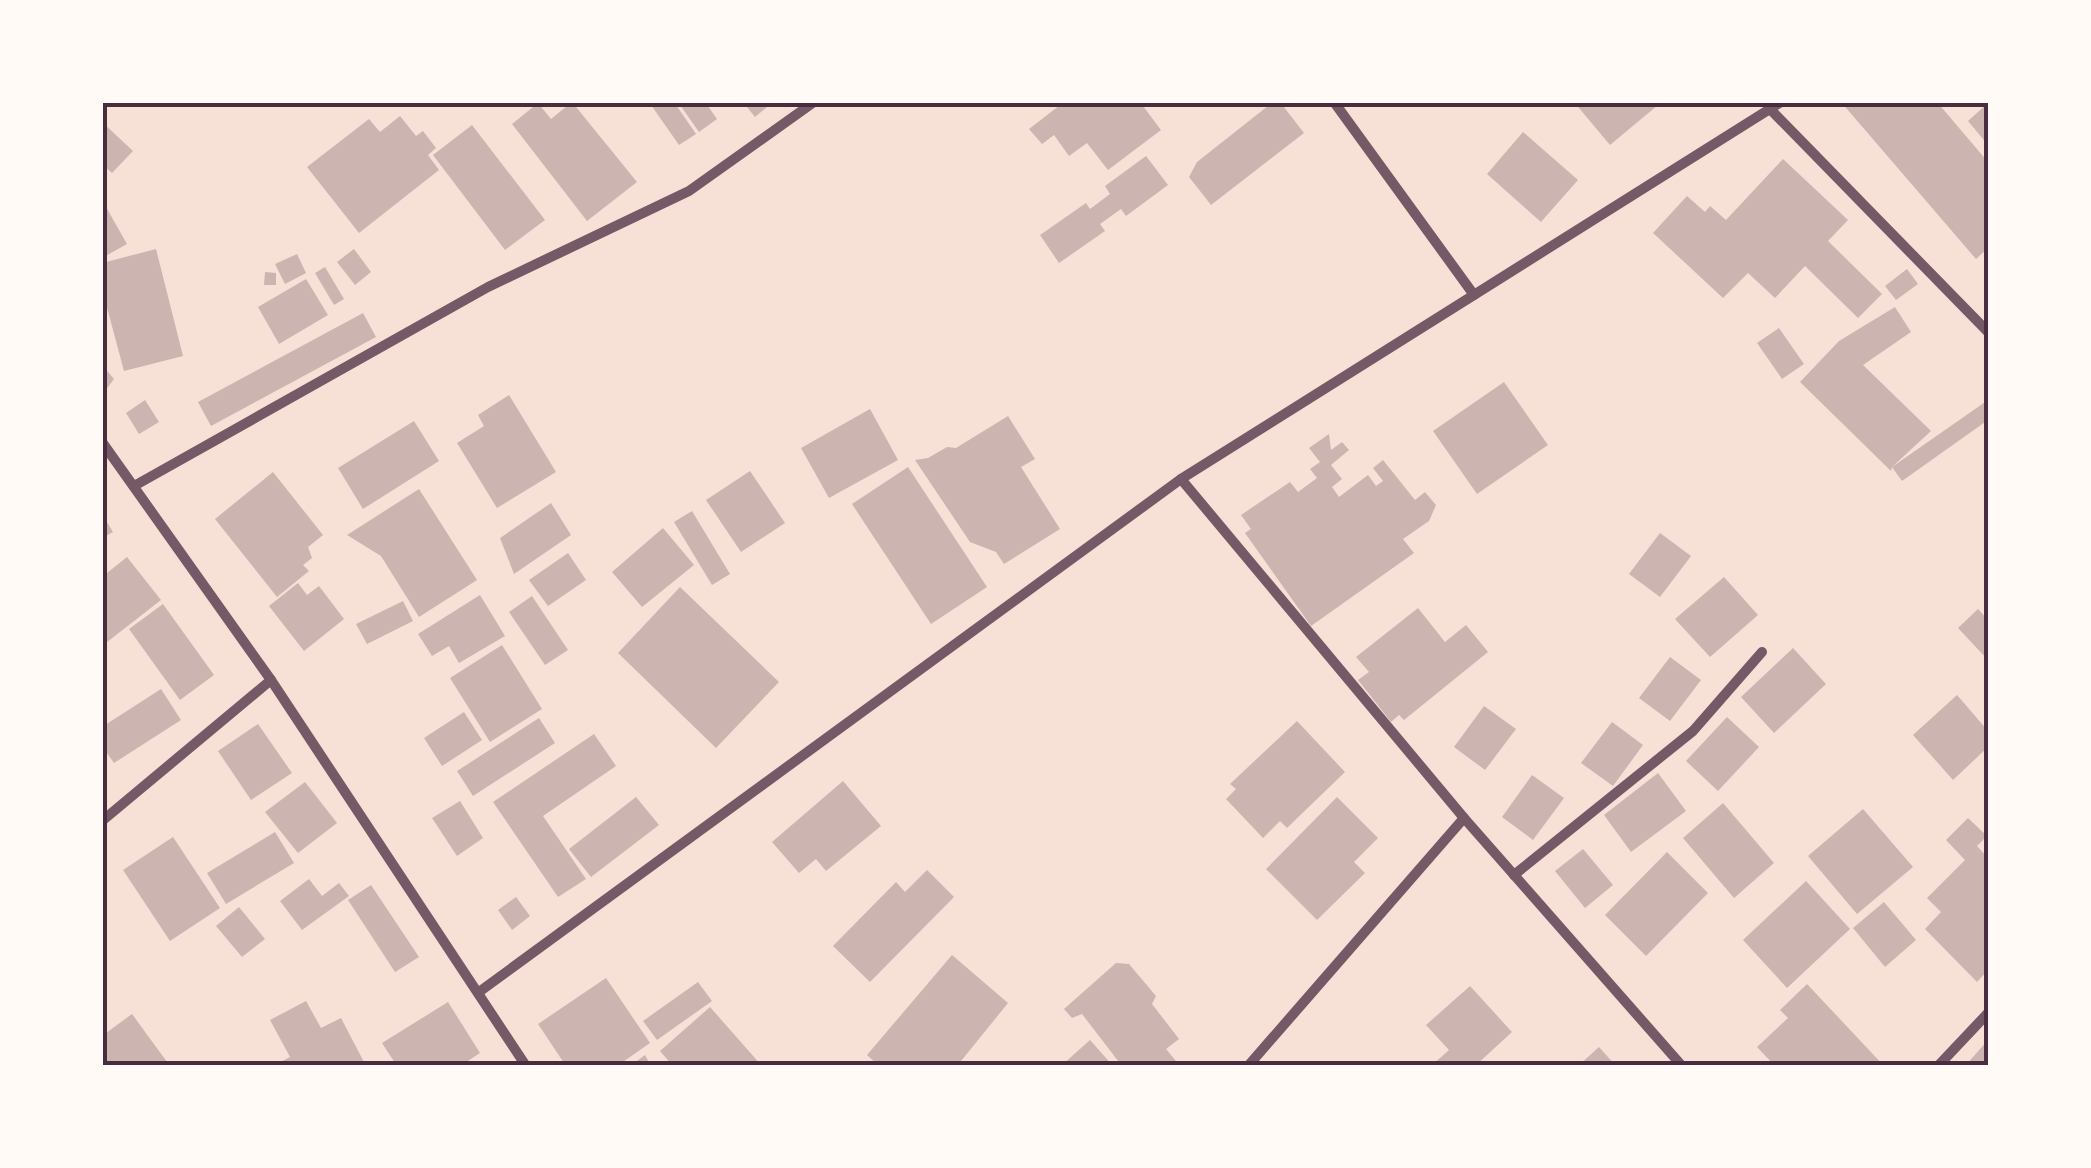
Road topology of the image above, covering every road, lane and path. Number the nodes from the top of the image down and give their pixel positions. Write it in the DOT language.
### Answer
graph roads {
  1 [pos="814,102"];
  2 [pos="1334,102"];
  3 [pos="1776,106"];
  4 [pos="1474,295"];
  5 [pos="1988,332"];
  6 [pos="102,442"];
  7 [pos="1181,479"];
  8 [pos="134,486"];
  9 [pos="1762,652"];
  10 [pos="271,680"];
  11 [pos="1464,818"];
  12 [pos="102,821"];
  13 [pos="1514,875"];
  14 [pos="479,992"];
  15 [pos="1988,1013"];
  16 [pos="526,1066"];
  17 [pos="1248,1066"];
  18 [pos="1682,1066"];
  19 [pos="1938,1066"];
  1 -- 8 [label="street"];
  2 -- 4 [label="street"];
  3 -- 4 [label="street"];
  3 -- 5 [label="street"];
  4 -- 7 [label="street"];
  6 -- 8 [label="street"];
  7 -- 11 [label="street"];
  7 -- 14 [label="street"];
  8 -- 10 [label="street"];
  9 -- 13 [label="street"];
  10 -- 12 [label="street"];
  10 -- 14 [label="street"];
  11 -- 13 [label="street"];
  11 -- 17 [label="street"];
  13 -- 18 [label="street"];
  14 -- 16 [label="street"];
  15 -- 19 [label="street"];
}
